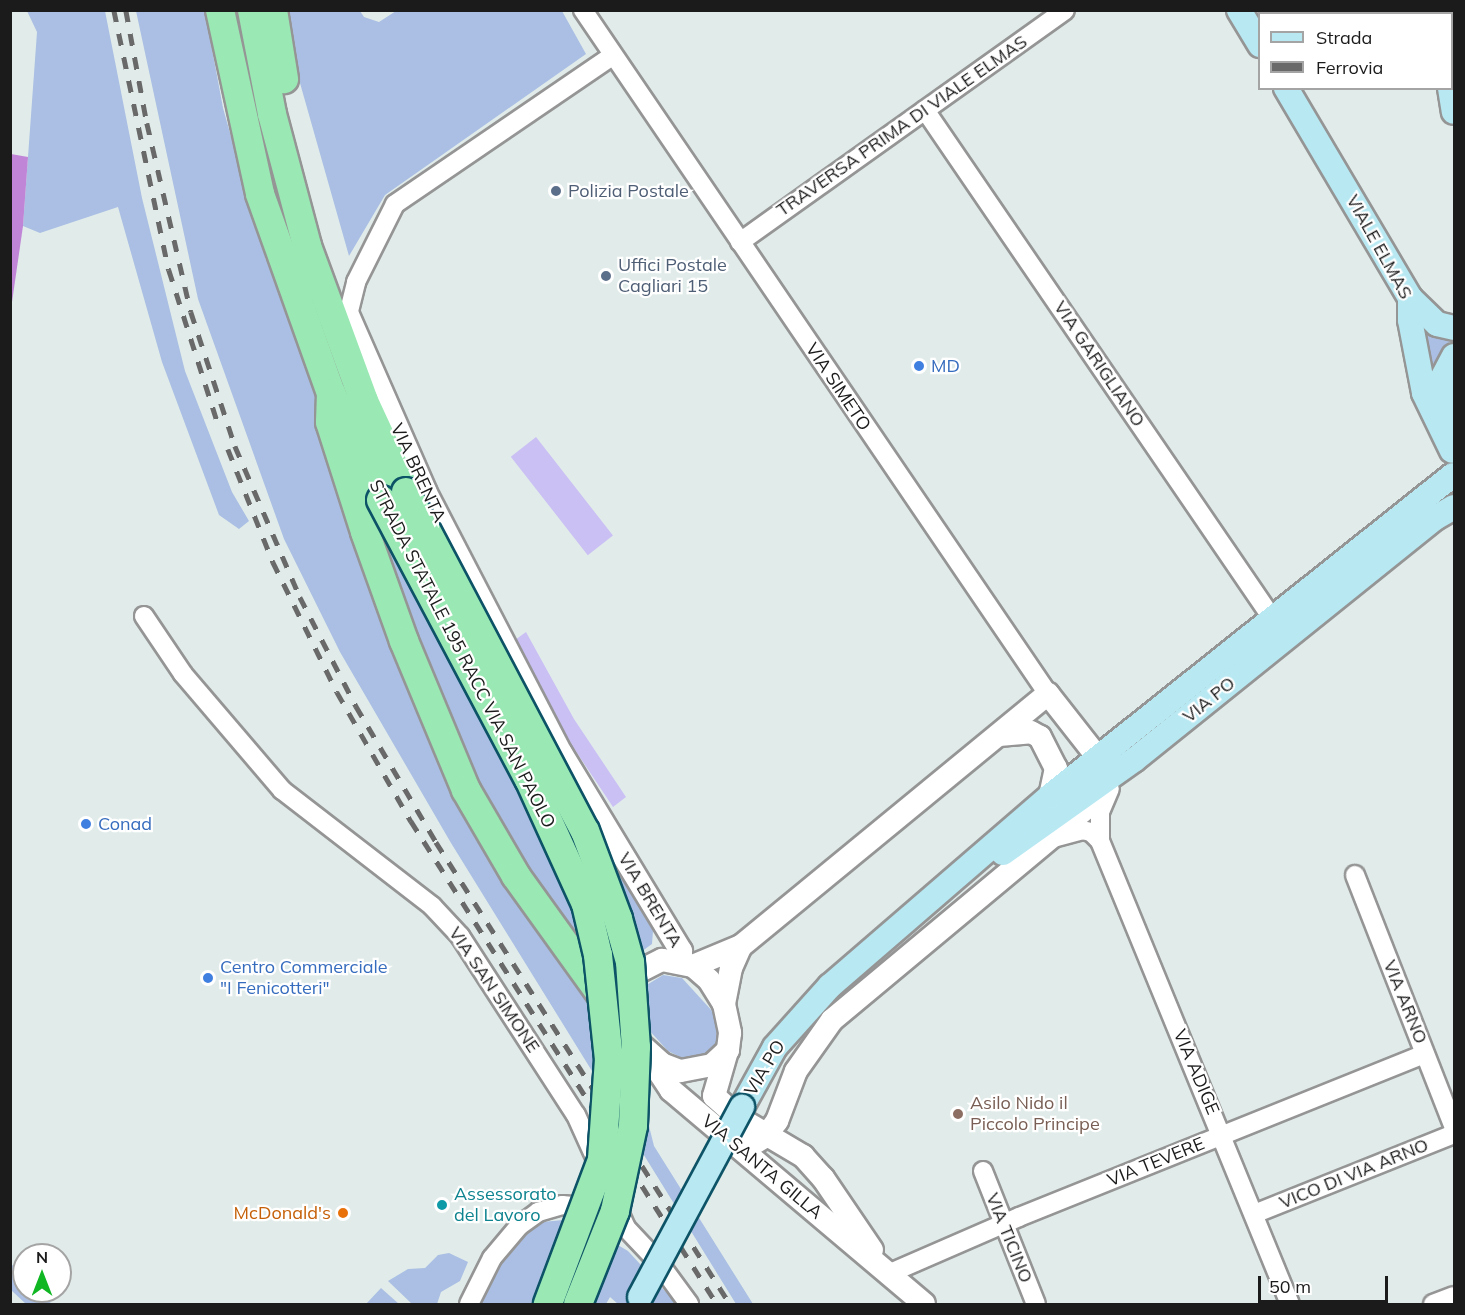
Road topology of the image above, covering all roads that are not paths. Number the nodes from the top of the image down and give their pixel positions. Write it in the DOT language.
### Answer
graph roads {
  1 [pos="220,10"];
  2 [pos="252,10"];
  3 [pos="273,10"];
  4 [pos="584,10"];
  5 [pos="1065,10"];
  6 [pos="1239,10"];
  7 [pos="1258,42"];
  8 [pos="612,56"];
  9 [pos="1287,90"];
  10 [pos="1450,90"];
  11 [pos="925,110"];
  12 [pos="1455,112"];
  13 [pos="740,242"];
  14 [pos="1410,298"];
  15 [pos="348,315"];
  16 [pos="1455,328"];
  17 [pos="1455,356"];
  18 [pos="331,393"];
  19 [pos="1455,415"];
  20 [pos="1453,449"];
  21 [pos="1454,476"];
  22 [pos="1455,507"];
  23 [pos="144,616"];
  24 [pos="1272,618"];
  25 [pos="1048,694"];
  26 [pos="999,735"];
  27 [pos="1050,753"];
  28 [pos="1099,759"];
  29 [pos="1134,760"];
  30 [pos="1112,783"];
  31 [pos="1050,796"];
  32 [pos="1049,840"];
  33 [pos="1100,841"];
  34 [pos="1355,875"];
  35 [pos="955,881"];
  36 [pos="741,946"];
  37 [pos="687,964"];
  38 [pos="724,1004"];
  39 [pos="630,1026"];
  40 [pos="728,1050"];
  41 [pos="645,1052"];
  42 [pos="1425,1053"];
  43 [pos="788,1090"];
  44 [pos="1455,1128"];
  45 [pos="1455,1134"];
  46 [pos="1222,1135"];
  47 [pos="766,1136"];
  48 [pos="728,1137"];
  49 [pos="812,1166"];
  50 [pos="983,1171"];
  51 [pos="1254,1214"];
  52 [pos="1003,1223"];
  53 [pos="626,1228"];
  54 [pos="888,1274"];
  55 [pos="1455,1296"];
  56 [pos="638,1301"];
  57 [pos="469,1305"];
  58 [pos="548,1305"];
  59 [pos="578,1305"];
  60 [pos="689,1305"];
  61 [pos="924,1305"];
  62 [pos="1036,1305"];
  63 [pos="1290,1305"];
  64 [pos="1433,1305"];
  1 -- 18 [label="highway, STRADA STATALE 195 RACC VIA SAN PAOLO"];
  2 -- 59 [label="highway, STRADA STATALE 195 RACC VIA SAN PAOLO, bridge"];
  3 -- 15 [label="highway"];
  4 -- 8 [label="street, VIA SIMETO"];
  5 -- 11 [label="street, TRAVERSA PRIMA DI VIALE ELMAS"];
  6 -- 7 [label="main road"];
  8 -- 13 [label="street, VIA SIMETO"];
  8 -- 15 [label="street"];
  9 -- 14 [label="main road, VIALE ELMAS"];
  10 -- 12 [label="main road"];
  11 -- 13 [label="street, TRAVERSA PRIMA DI VIALE ELMAS"];
  11 -- 24 [label="street, VIA GARIGLIANO"];
  13 -- 25 [label="street, VIA SIMETO"];
  14 -- 16 [label="main road"];
  14 -- 20 [label="main road, VIALE ELMAS"];
  15 -- 37 [label="street, VIA BRENTA"];
  17 -- 19 [label="main road"];
  18 -- 39 [label="highway"];
  18 -- 58 [label="highway, STRADA STATALE 195 RACC VIA SAN PAOLO, bridge"];
  20 -- 21 [label="main road"];
  21 -- 24 [label="main road, VIA PO"];
  22 -- 29 [label="main road, VIA PO"];
  23 -- 53 [label="street, VIA SAN SIMONE"];
  24 -- 28 [label="main road, VIA PO"];
  25 -- 26 [label="street"];
  25 -- 27 [label="street"];
  25 -- 28 [label="street, VIA SIMETO"];
  26 -- 27 [label="street"];
  26 -- 36 [label="street"];
  27 -- 31 [label="street"];
  28 -- 31 [label="main road, VIA PO"];
  29 -- 30 [label="street"];
  29 -- 35 [label="main road, VIA PO"];
  30 -- 32 [label="street"];
  30 -- 33 [label="street, VIA ADIGE"];
  31 -- 35 [label="main road, VIA PO"];
  32 -- 33 [label="street"];
  32 -- 43 [label="street"];
  33 -- 46 [label="street, VIA ADIGE"];
  34 -- 42 [label="street, VIA ARNO"];
  35 -- 56 [label="main road, VIA PO, bridge"];
  36 -- 37 [label="street"];
  36 -- 38 [label="street"];
  37 -- 38 [label="street"];
  37 -- 39 [label="street"];
  38 -- 40 [label="street"];
  39 -- 41 [label="street"];
  40 -- 41 [label="street"];
  40 -- 47 [label="street, VIA SANTA GILLA"];
  41 -- 48 [label="street, VIA SANTA GILLA"];
  42 -- 44 [label="street, VIA ARNO"];
  42 -- 46 [label="street, VIA TEVERE"];
  43 -- 47 [label="street"];
  43 -- 49 [label="street"];
  45 -- 51 [label="street, VICO DI VIA ARNO"];
  46 -- 51 [label="street, VIA ADIGE"];
  46 -- 52 [label="street, VIA TEVERE"];
  47 -- 48 [label="street"];
  47 -- 49 [label="street, VIA SANTA GILLA"];
  48 -- 54 [label="street, VIA SANTA GILLA"];
  49 -- 54 [label="street, VIA SANTA GILLA"];
  50 -- 52 [label="street, VIA TICINO"];
  51 -- 63 [label="street, VIA ADIGE"];
  52 -- 54 [label="street, VIA TEVERE"];
  52 -- 62 [label="street, VIA TICINO"];
  53 -- 57 [label="street"];
  53 -- 60 [label="street, VIA SAN SIMONE"];
  54 -- 61 [label="street, VIA SANTA GILLA"];
  55 -- 64 [label="street"];
}
